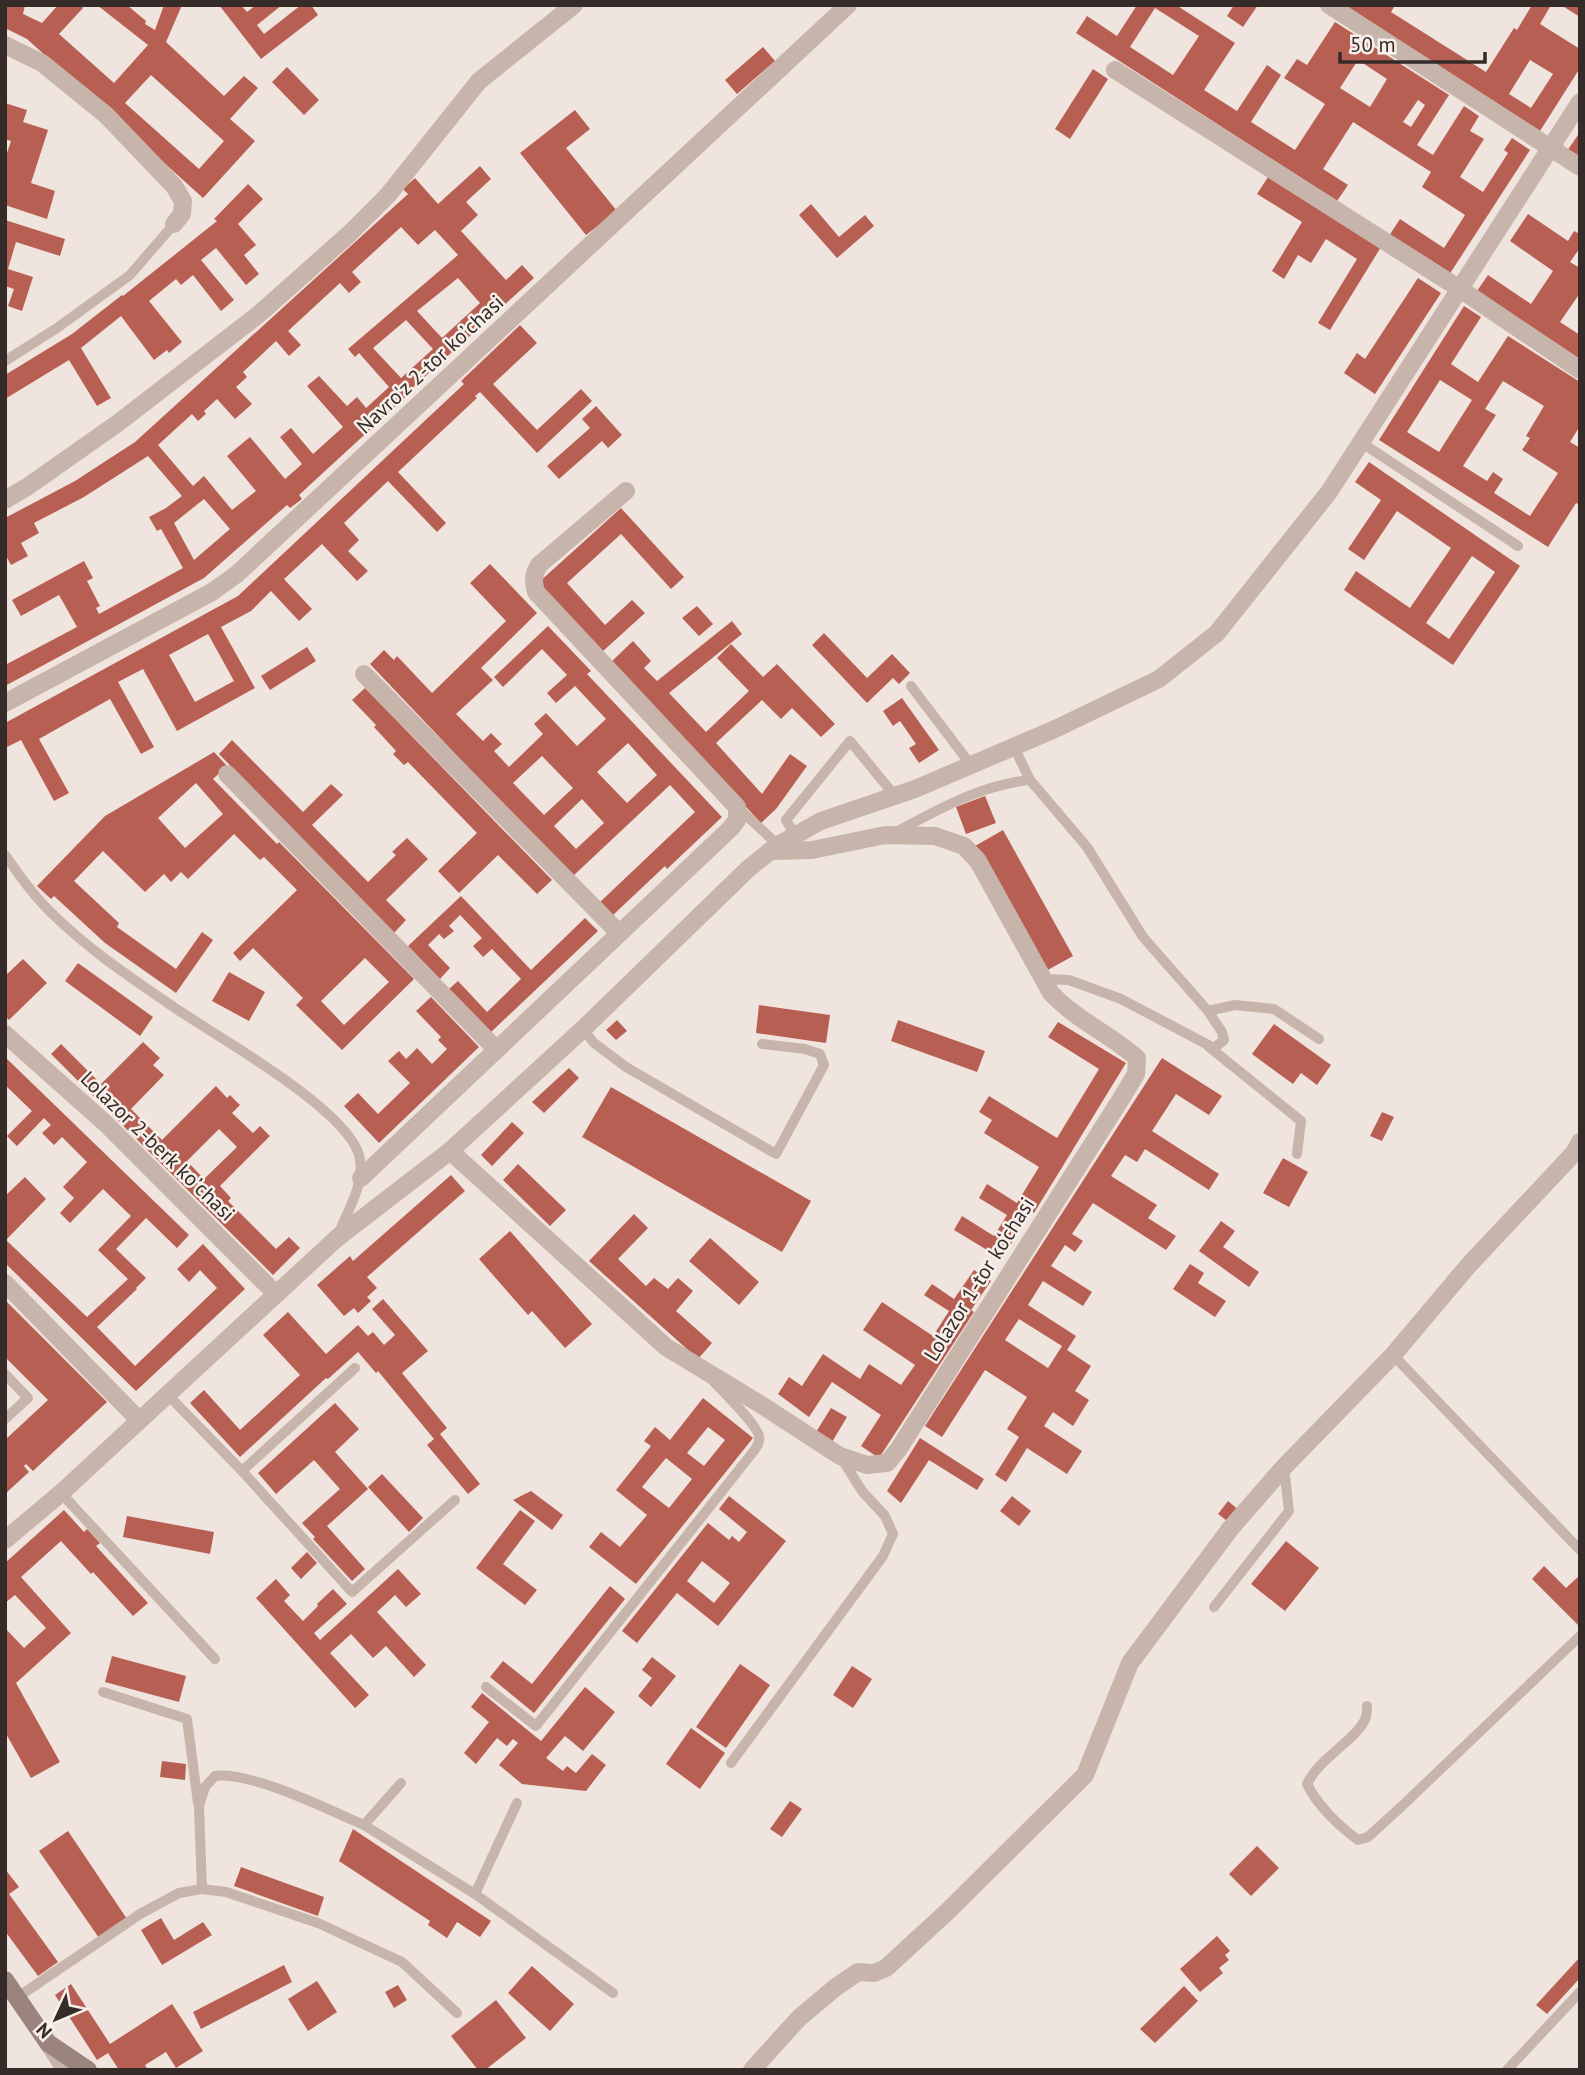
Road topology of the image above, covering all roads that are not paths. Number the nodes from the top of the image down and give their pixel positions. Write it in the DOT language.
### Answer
graph roads {
  1 [pos="574,5"];
  2 [pos="848,5"];
  3 [pos="1329,5"];
  4 [pos="5,45"];
  5 [pos="1115,71"];
  6 [pos="1580,102"];
  7 [pos="1551,148"];
  8 [pos="1580,167"];
  9 [pos="174,225"];
  10 [pos="1460,289"];
  11 [pos="5,361"];
  12 [pos="1580,370"];
  13 [pos="1362,443"];
  14 [pos="626,491"];
  15 [pos="5,500"];
  16 [pos="1518,545"];
  17 [pos="364,674"];
  18 [pos="911,686"];
  19 [pos="5,703"];
  20 [pos="1014,747"];
  21 [pos="971,765"];
  22 [pos="227,774"];
  23 [pos="1030,779"];
  24 [pos="895,796"];
  25 [pos="737,807"];
  26 [pos="794,835"];
  27 [pos="890,835"];
  28 [pos="774,848"];
  29 [pos="5,855"];
  30 [pos="619,933"];
  31 [pos="1043,979"];
  32 [pos="1208,1011"];
  33 [pos="583,1029"];
  34 [pos="5,1034"];
  35 [pos="1319,1039"];
  36 [pos="762,1044"];
  37 [pos="1208,1046"];
  38 [pos="496,1049"];
  39 [pos="1580,1142"];
  40 [pos="450,1152"];
  41 [pos="1297,1154"];
  42 [pos="361,1178"];
  43 [pos="337,1237"];
  44 [pos="5,1283"];
  45 [pos="276,1294"];
  46 [pos="1393,1355"];
  47 [pos="355,1368"];
  48 [pos="704,1371"];
  49 [pos="5,1374"];
  50 [pos="167,1394"];
  51 [pos="5,1419"];
  52 [pos="139,1420"];
  53 [pos="840,1456"];
  54 [pos="1283,1467"];
  55 [pos="242,1471"];
  56 [pos="61,1493"];
  57 [pos="456,1500"];
  58 [pos="5,1541"];
  59 [pos="1580,1550"];
  60 [pos="1214,1607"];
  61 [pos="1580,1636"];
  62 [pos="215,1659"];
  63 [pos="486,1687"];
  64 [pos="103,1692"];
  65 [pos="1367,1706"];
  66 [pos="731,1763"];
  67 [pos="401,1783"];
  68 [pos="517,1803"];
  69 [pos="199,1806"];
  70 [pos="364,1825"];
  71 [pos="202,1889"];
  72 [pos="475,1894"];
  73 [pos="5,1980"];
  74 [pos="1580,1992"];
  75 [pos="613,1993"];
  76 [pos="18,1997"];
  77 [pos="457,2013"];
  78 [pos="48,2043"];
  79 [pos="66,2070"];
  80 [pos="88,2070"];
  81 [pos="752,2070"];
  82 [pos="1507,2070"];
  1 -- 15 [label="street"];
  2 -- 19 [label="street"];
  3 -- 7 [label="street"];
  4 -- 9 [label="street"];
  5 -- 10 [label="street"];
  6 -- 7 [label="street"];
  7 -- 8 [label="street"];
  7 -- 10 [label="street"];
  9 -- 11 [label="lane"];
  10 -- 12 [label="street"];
  10 -- 13 [label="street"];
  13 -- 16 [label="lane"];
  13 -- 20 [label="street"];
  14 -- 25 [label="street"];
  17 -- 30 [label="street"];
  18 -- 21 [label="lane"];
  20 -- 21 [label="street"];
  20 -- 23 [label="lane"];
  21 -- 24 [label="street"];
  22 -- 38 [label="street"];
  23 -- 27 [label="lane"];
  23 -- 32 [label="lane"];
  24 -- 26 [label="street"];
  24 -- 26 [label="lane"];
  25 -- 28 [label="lane"];
  25 -- 30 [label="street"];
  26 -- 28 [label="street"];
  27 -- 28 [label="street, Lolazor 1-tor ko‘chasi"];
  27 -- 31 [label="street, Lolazor 1-tor ko‘chasi"];
  28 -- 33 [label="street"];
  29 -- 42 [label="lane"];
  30 -- 38 [label="street"];
  31 -- 37 [label="lane"];
  31 -- 53 [label="street, Lolazor 1-tor ko‘chasi"];
  32 -- 35 [label="lane"];
  32 -- 37 [label="lane"];
  33 -- 36 [label="lane"];
  33 -- 40 [label="street"];
  34 -- 45 [label="street, Lolazor 2-berk koʼchasi"];
  37 -- 41 [label="lane"];
  38 -- 42 [label="street"];
  39 -- 46 [label="street"];
  40 -- 43 [label="street"];
  40 -- 48 [label="street, Lolazor 1-tor ko‘chasi"];
  42 -- 43 [label="lane"];
  43 -- 45 [label="street"];
  44 -- 52 [label="street"];
  45 -- 50 [label="street"];
  46 -- 54 [label="street"];
  46 -- 59 [label="lane"];
  47 -- 55 [label="lane"];
  48 -- 53 [label="street, Lolazor 1-tor ko‘chasi"];
  48 -- 63 [label="lane"];
  49 -- 51 [label="lane"];
  50 -- 52 [label="street"];
  50 -- 55 [label="lane"];
  52 -- 56 [label="street"];
  53 -- 66 [label="lane"];
  54 -- 60 [label="lane"];
  54 -- 81 [label="street"];
  55 -- 57 [label="lane"];
  56 -- 58 [label="street"];
  56 -- 62 [label="lane"];
  61 -- 65 [label="lane"];
  64 -- 69 [label="lane"];
  67 -- 70 [label="lane"];
  68 -- 72 [label="lane"];
  69 -- 70 [label="lane"];
  69 -- 71 [label="lane"];
  70 -- 72 [label="lane"];
  71 -- 76 [label="lane"];
  71 -- 77 [label="lane"];
  72 -- 75 [label="lane"];
  73 -- 76 [label="main road"];
  74 -- 82 [label="lane"];
  76 -- 78 [label="main road"];
  78 -- 79 [label="street"];
  78 -- 80 [label="main road"];
}
